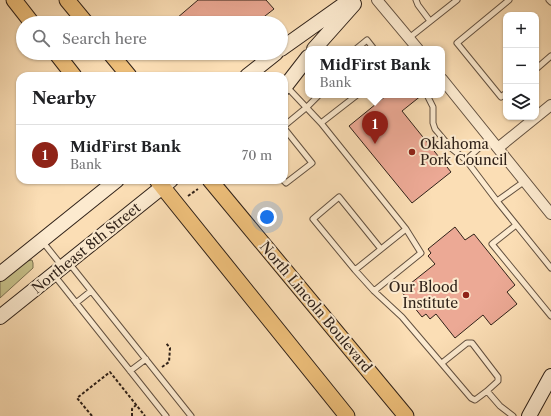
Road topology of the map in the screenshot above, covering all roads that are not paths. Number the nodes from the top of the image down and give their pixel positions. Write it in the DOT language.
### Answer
graph roads {
  1 [pos="14,0"];
  2 [pos="67,0"];
  3 [pos="350,0"];
  4 [pos="358,0"];
  5 [pos="377,0"];
  6 [pos="416,0"];
  7 [pos="457,0"];
  8 [pos="509,0"];
  9 [pos="27,16"];
  10 [pos="80,16"];
  11 [pos="430,21"];
  12 [pos="409,38"];
  13 [pos="288,44"];
  14 [pos="317,46"];
  15 [pos="360,46"];
  16 [pos="372,46"];
  17 [pos="416,46"];
  18 [pos="551,56"];
  19 [pos="61,60"];
  20 [pos="116,60"];
  21 [pos="267,60"];
  22 [pos="305,61"];
  23 [pos="539,66"];
  24 [pos="71,72"];
  25 [pos="126,72"];
  26 [pos="252,72"];
  27 [pos="445,82"];
  28 [pos="288,83"];
  29 [pos="288,90"];
  30 [pos="503,95"];
  31 [pos="316,98"];
  32 [pos="353,98"];
  33 [pos="429,98"];
  34 [pos="551,106"];
  35 [pos="307,107"];
  36 [pos="288,124"];
  37 [pos="322,124"];
  38 [pos="288,132"];
  39 [pos="490,138"];
  40 [pos="498,148"];
  41 [pos="466,160"];
  42 [pos="288,181"];
  43 [pos="525,181"];
  44 [pos="112,184"];
  45 [pos="162,184"];
  46 [pos="166,184"];
  47 [pos="204,184"];
  48 [pos="497,201"];
  49 [pos="551,214"];
  50 [pos="516,225"];
  51 [pos="406,229"];
  52 [pos="41,241"];
  53 [pos="381,249"];
  54 [pos="61,268"];
  55 [pos="551,268"];
  56 [pos="355,270"];
  57 [pos="0,274"];
  58 [pos="91,291"];
  59 [pos="374,291"];
  60 [pos="76,303"];
  61 [pos="551,316"];
  62 [pos="0,317"];
  63 [pos="146,359"];
  64 [pos="442,363"];
  65 [pos="130,371"];
  66 [pos="551,376"];
  67 [pos="487,390"];
  68 [pos="166,416"];
  69 [pos="191,416"];
  70 [pos="347,416"];
  71 [pos="406,416"];
  72 [pos="513,416"];
  73 [pos="529,416"];
  1 -- 9 [label="main road"];
  2 -- 10 [label="main road"];
  3 -- 13 [label="main road"];
  4 -- 14 [label="main road"];
  5 -- 12 [label="street"];
  6 -- 11 [label="lane"];
  7 -- 11 [label="lane"];
  8 -- 30 [label="lane"];
  11 -- 12 [label="lane"];
  12 -- 17 [label="street"];
  15 -- 16 [label="lane"];
  18 -- 23 [label="lane"];
  19 -- 24 [label="main road"];
  20 -- 25 [label="main road"];
  21 -- 26 [label="main road"];
  22 -- 28 [label="main road"];
  27 -- 39 [label="street"];
  29 -- 35 [label="lane"];
  31 -- 35 [label="lane"];
  32 -- 37 [label="lane"];
  33 -- 41 [label="lane"];
  34 -- 40 [label="street"];
  35 -- 36 [label="lane"];
  35 -- 37 [label="lane"];
  37 -- 51 [label="lane"];
  38 -- 42 [label="lane"];
  39 -- 40 [label="street"];
  39 -- 41 [label="lane"];
  40 -- 43 [label="street"];
  41 -- 48 [label="lane"];
  43 -- 48 [label="lane"];
  43 -- 49 [label="street"];
  44 -- 52 [label="main road"];
  45 -- 54 [label="main road, Northeast 8th Street"];
  46 -- 70 [label="main road"];
  47 -- 71 [label="main road, North Lincoln Boulevard"];
  48 -- 50 [label="lane"];
  50 -- 55 [label="lane"];
  50 -- 61 [label="lane"];
  51 -- 53 [label="lane"];
  51 -- 59 [label="lane"];
  52 -- 54 [label="lane"];
  52 -- 57 [label="main road"];
  53 -- 56 [label="lane"];
  53 -- 56 [label="lane"];
  54 -- 58 [label="lane"];
  54 -- 60 [label="lane"];
  54 -- 62 [label="main road, Northeast 8th Street"];
  56 -- 59 [label="lane"];
  58 -- 60 [label="lane"];
  58 -- 63 [label="lane"];
  59 -- 64 [label="lane"];
  60 -- 65 [label="lane"];
  63 -- 65 [label="lane"];
  63 -- 69 [label="lane"];
  64 -- 67 [label="lane"];
  64 -- 67 [label="lane"];
  65 -- 68 [label="lane"];
  66 -- 73 [label="main road"];
  67 -- 72 [label="lane"];
}
